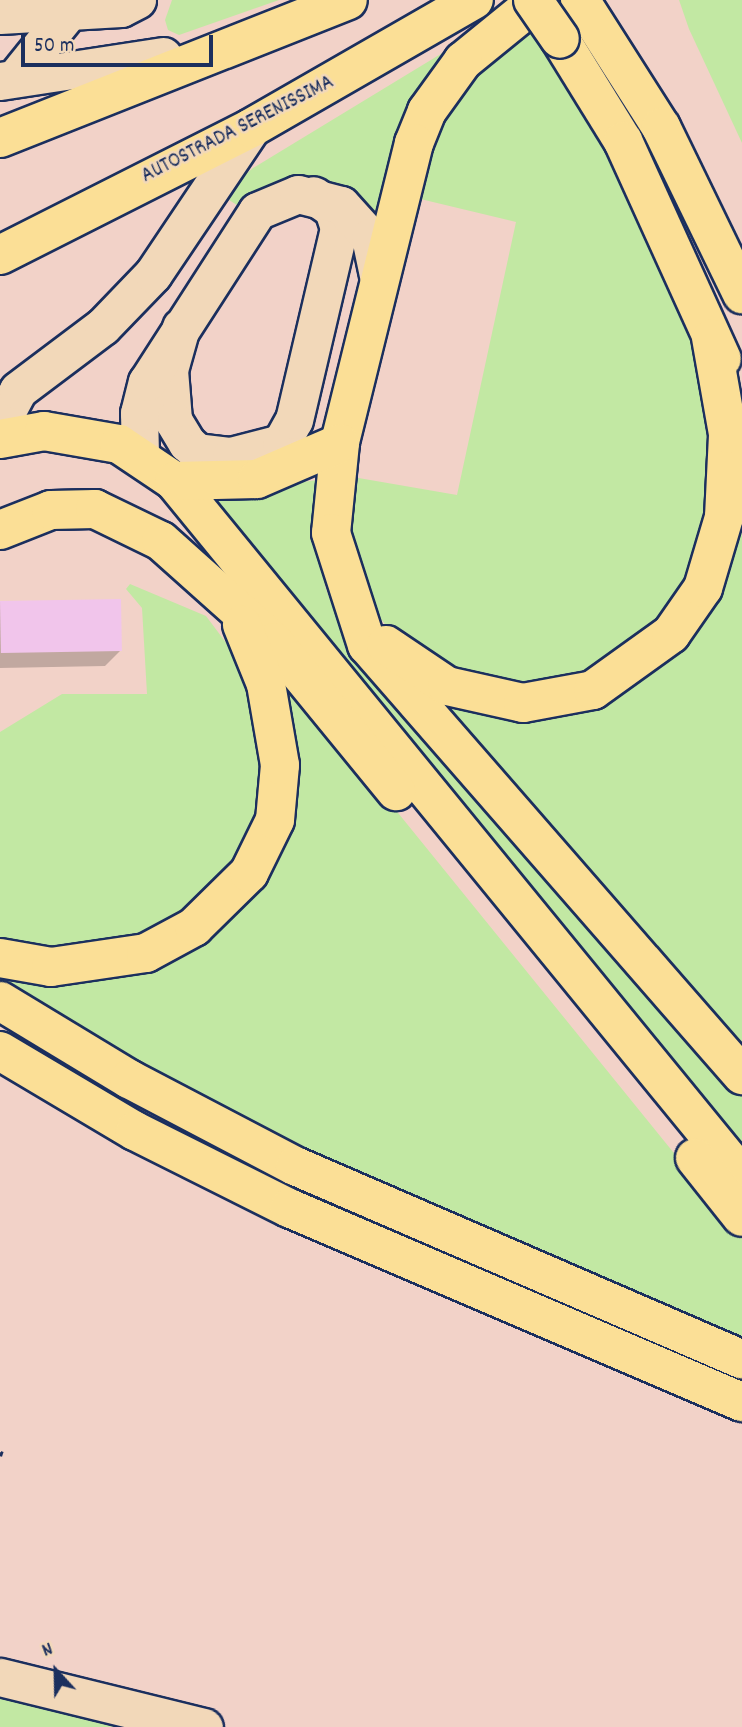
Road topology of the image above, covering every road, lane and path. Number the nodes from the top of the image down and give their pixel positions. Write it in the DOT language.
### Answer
graph roads {
  1 [pos="348,0"];
  2 [pos="474,0"];
  3 [pos="533,0"];
  4 [pos="538,0"];
  5 [pos="134,2"];
  6 [pos="587,9"];
  7 [pos="69,11"];
  8 [pos="0,15"];
  9 [pos="208,55"];
  10 [pos="163,56"];
  11 [pos="7,80"];
  12 [pos="251,128"];
  13 [pos="0,138"];
  14 [pos="313,195"];
  15 [pos="193,212"];
  16 [pos="236,238"];
  17 [pos="0,255"];
  18 [pos="379,280"];
  19 [pos="742,294"];
  20 [pos="181,327"];
  21 [pos="711,338"];
  22 [pos="742,402"];
  23 [pos="0,424"];
  24 [pos="0,439"];
  25 [pos="340,443"];
  26 [pos="140,454"];
  27 [pos="174,481"];
  28 [pos="0,530"];
  29 [pos="234,611"];
  30 [pos="351,612"];
  31 [pos="0,958"];
  32 [pos="0,1001"];
  33 [pos="0,1051"];
  34 [pos="742,1075"];
  35 [pos="742,1176"];
  36 [pos="742,1217"];
  37 [pos="742,1359"];
  38 [pos="742,1402"];
  39 [pos="0,1677"];
  40 [pos="204,1727"];
  1 -- 9 [label="highway"];
  2 -- 12 [label="highway, AUTOSTRADA SERENISSIMA"];
  3 -- 21 [label="highway, bridge"];
  4 -- 18 [label="highway"];
  5 -- 7 [label="street"];
  5 -- 10 [label="street"];
  6 -- 19 [label="highway"];
  7 -- 8 [label="street"];
  7 -- 11 [label="street"];
  9 -- 10 [label="street"];
  9 -- 13 [label="highway"];
  10 -- 11 [label="street"];
  12 -- 15 [label="street"];
  12 -- 17 [label="highway, AUTOSTRADA SERENISSIMA"];
  14 -- 16 [label="street"];
  14 -- 18 [label="street"];
  14 -- 20 [label="street"];
  15 -- 16 [label="street"];
  15 -- 23 [label="street"];
  16 -- 20 [label="street"];
  18 -- 25 [label="highway"];
  20 -- 26 [label="street"];
  21 -- 22 [label="highway"];
  21 -- 30 [label="highway"];
  24 -- 26 [label="highway"];
  25 -- 27 [label="highway"];
  25 -- 30 [label="highway"];
  26 -- 27 [label="highway"];
  27 -- 35 [label="highway"];
  28 -- 29 [label="highway"];
  29 -- 31 [label="highway"];
  29 -- 36 [label="highway"];
  30 -- 34 [label="highway"];
  32 -- 37 [label="highway"];
  33 -- 38 [label="highway"];
  39 -- 40 [label="street"];
}
